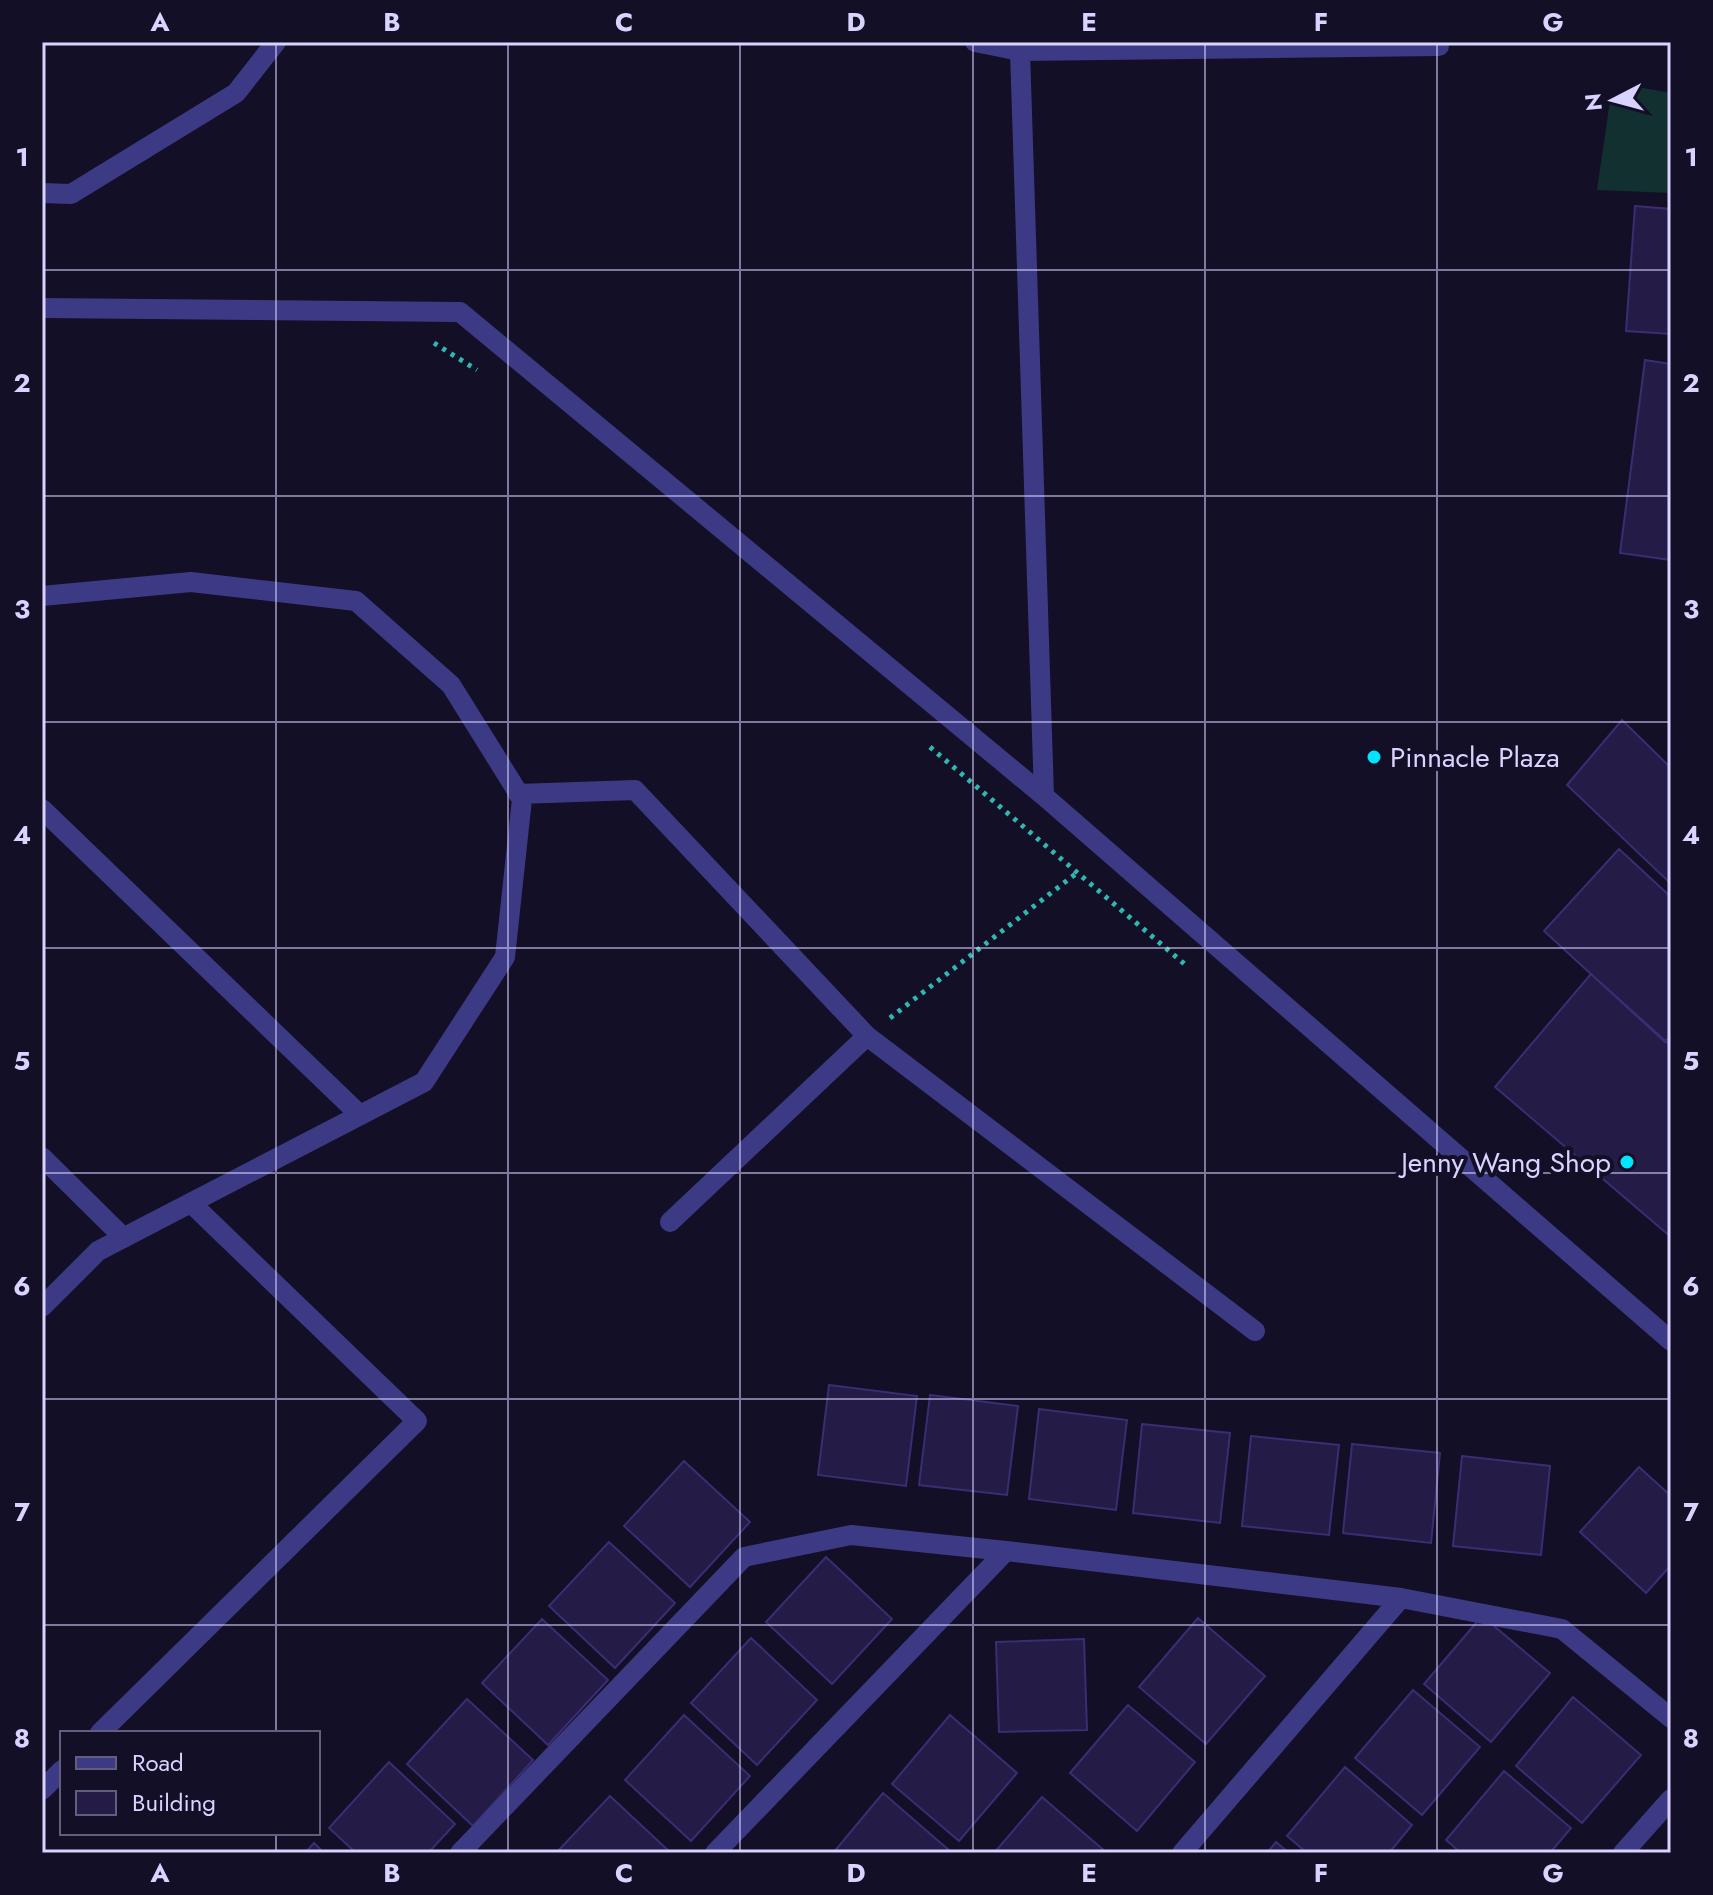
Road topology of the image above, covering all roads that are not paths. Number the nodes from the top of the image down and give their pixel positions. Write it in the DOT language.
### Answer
graph roads {
  1 [pos="276,42"];
  2 [pos="975,42"];
  3 [pos="1025,46"];
  4 [pos="1439,46"];
  5 [pos="42,193"];
  6 [pos="42,308"];
  7 [pos="42,596"];
  8 [pos="518,794"];
  9 [pos="1044,796"];
  10 [pos="42,809"];
  11 [pos="867,1036"];
  12 [pos="360,1115"];
  13 [pos="42,1157"];
  14 [pos="191,1203"];
  15 [pos="670,1222"];
  16 [pos="124,1238"];
  17 [pos="42,1307"];
  18 [pos="1255,1331"];
  19 [pos="1671,1341"];
  20 [pos="1006,1551"];
  21 [pos="1401,1598"];
  22 [pos="1671,1718"];
  23 [pos="102,1731"];
  24 [pos="60,1772"];
  25 [pos="42,1790"];
  26 [pos="1671,1799"];
  27 [pos="460,1853"];
  28 [pos="715,1853"];
  29 [pos="1182,1853"];
  30 [pos="1623,1853"];
  1 -- 5 [label="street"];
  2 -- 3 [label="street"];
  3 -- 4 [label="street"];
  3 -- 9 [label="street"];
  6 -- 9 [label="street"];
  7 -- 8 [label="street"];
  8 -- 11 [label="street"];
  8 -- 12 [label="street"];
  9 -- 19 [label="street"];
  10 -- 12 [label="street"];
  11 -- 15 [label="street"];
  11 -- 18 [label="street"];
  12 -- 14 [label="street"];
  13 -- 16 [label="street"];
  14 -- 16 [label="street"];
  14 -- 23 [label="street"];
  16 -- 17 [label="street"];
  20 -- 21 [label="street"];
  20 -- 27 [label="street"];
  20 -- 28 [label="street"];
  21 -- 22 [label="street"];
  21 -- 29 [label="street"];
  24 -- 25 [label="street"];
  26 -- 30 [label="street"];
}
